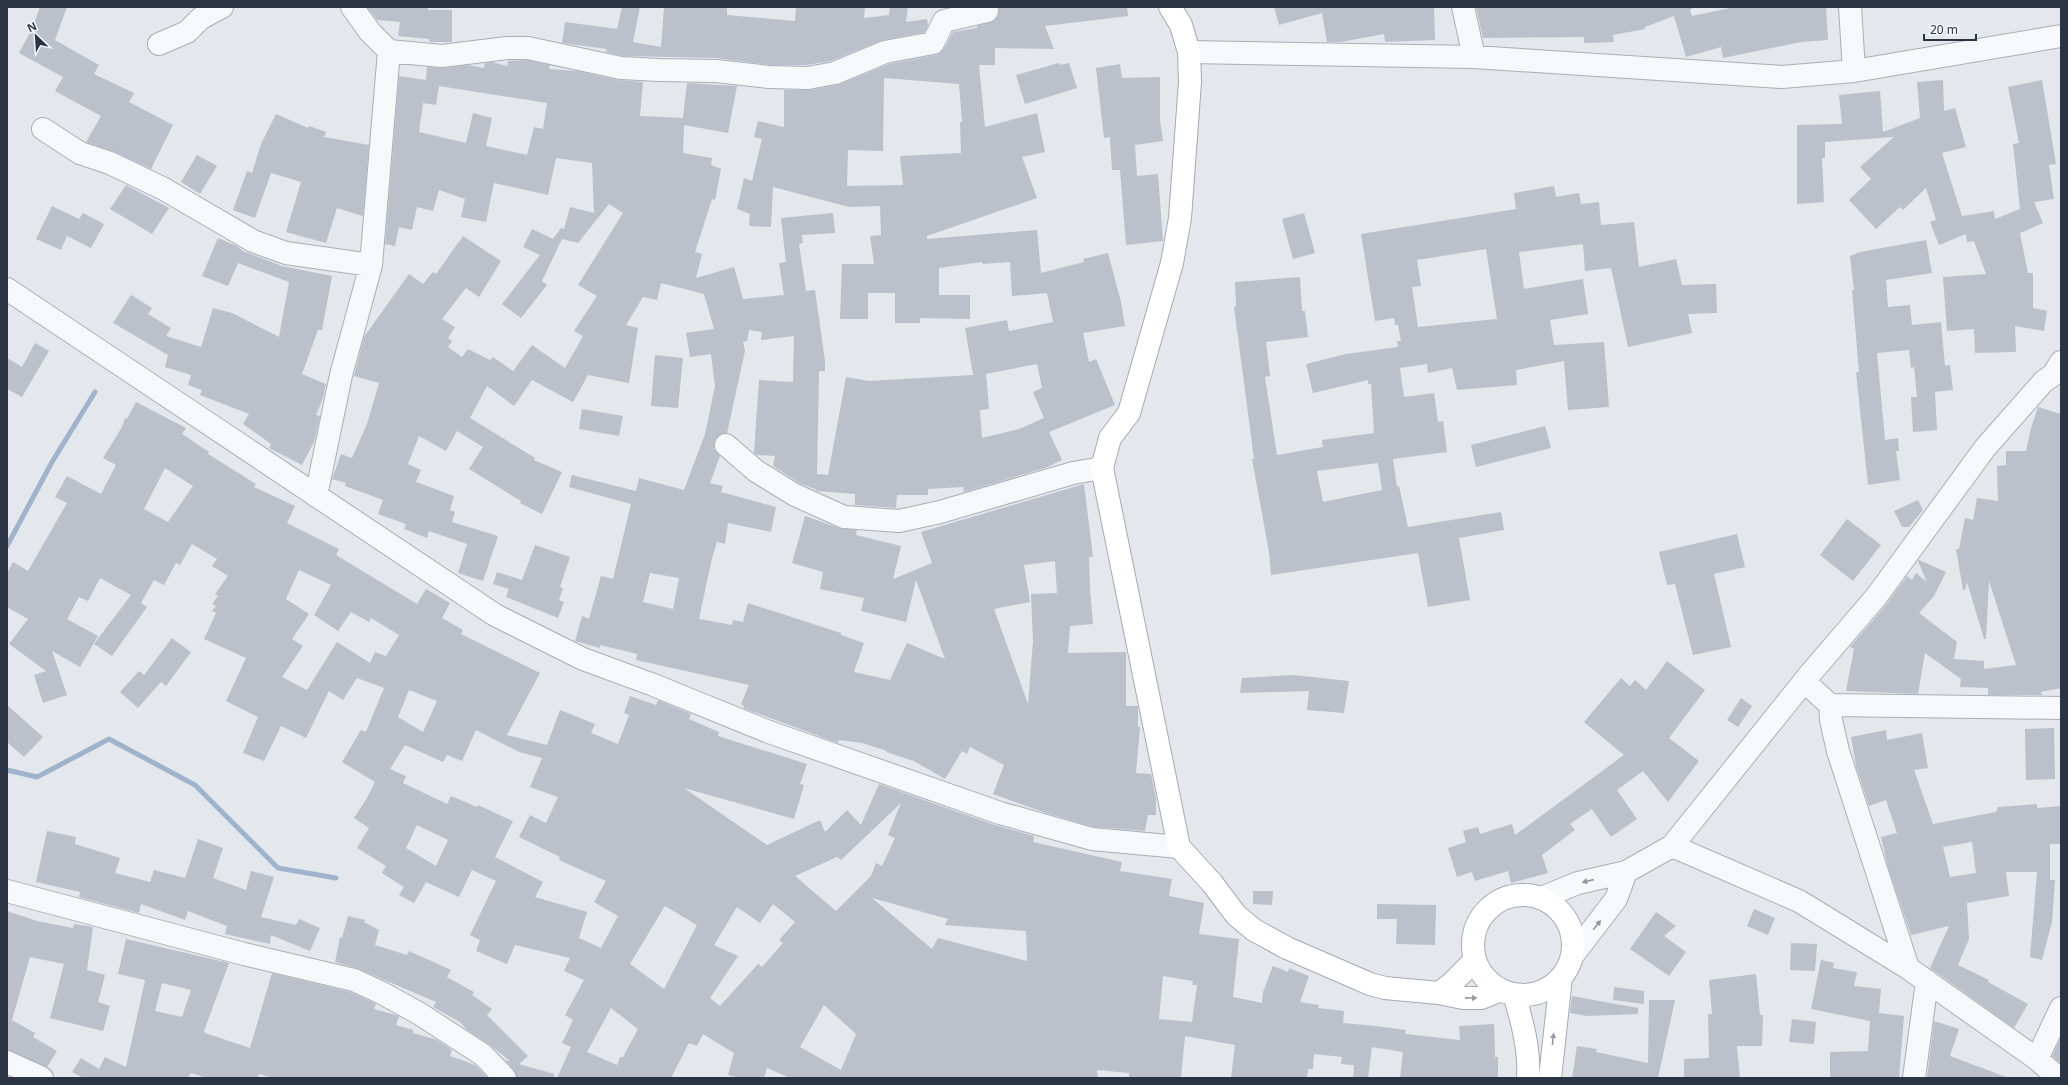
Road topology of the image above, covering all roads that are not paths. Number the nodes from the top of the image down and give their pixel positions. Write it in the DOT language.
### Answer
graph roads {
  1 [pos="222,7"];
  2 [pos="352,7"];
  3 [pos="1170,7"];
  4 [pos="1463,7"];
  5 [pos="1850,7"];
  6 [pos="987,11"];
  7 [pos="2061,36"];
  8 [pos="159,44"];
  9 [pos="389,51"];
  10 [pos="1189,52"];
  11 [pos="1474,57"];
  12 [pos="1854,71"];
  13 [pos="43,129"];
  14 [pos="371,264"];
  15 [pos="7,289"];
  16 [pos="2061,362"];
  17 [pos="2052,379"];
  18 [pos="726,445"];
  19 [pos="1102,468"];
  20 [pos="316,496"];
  21 [pos="1805,682"];
  22 [pos="1830,705"];
  23 [pos="2061,708"];
  24 [pos="1672,846"];
  25 [pos="1179,847"];
  26 [pos="1626,872"];
  27 [pos="7,891"];
  28 [pos="1541,898"];
  29 [pos="1573,955"];
  30 [pos="1475,960"];
  31 [pos="1908,968"];
  32 [pos="1561,978"];
  33 [pos="1927,981"];
  34 [pos="1508,992"];
  35 [pos="1439,993"];
  36 [pos="2061,1008"];
  37 [pos="2037,1059"];
  38 [pos="7,1062"];
  39 [pos="42,1078"];
  40 [pos="505,1078"];
  41 [pos="1528,1078"];
  42 [pos="1550,1078"];
  43 [pos="1914,1078"];
  44 [pos="2058,1078"];
  1 -- 8 [label="street"];
  2 -- 9 [label="street"];
  3 -- 10 [label="main road"];
  4 -- 11 [label="street"];
  5 -- 12 [label="street"];
  6 -- 9 [label="street"];
  7 -- 12 [label="street"];
  9 -- 14 [label="street"];
  10 -- 11 [label="street"];
  10 -- 19 [label="main road"];
  11 -- 12 [label="street"];
  13 -- 14 [label="street"];
  14 -- 20 [label="street"];
  15 -- 20 [label="street"];
  16 -- 17 [label="street"];
  17 -- 21 [label="street"];
  18 -- 19 [label="street"];
  19 -- 25 [label="main road"];
  20 -- 25 [label="street"];
  21 -- 22 [label="street"];
  21 -- 24 [label="street"];
  22 -- 23 [label="street"];
  22 -- 31 [label="street"];
  24 -- 26 [label="street"];
  24 -- 31 [label="street"];
  25 -- 35 [label="main road"];
  26 -- 28 [label="street, one-way"];
  29 -- 26 [label="street, one-way"];
  27 -- 40 [label="street"];
  28 -- 29 [label="main road"];
  28 -- 30 [label="main road"];
  29 -- 32 [label="main road"];
  30 -- 34 [label="main road"];
  30 -- 35 [label="main road"];
  31 -- 33 [label="street"];
  32 -- 34 [label="main road"];
  42 -- 32 [label="main road, one-way"];
  33 -- 37 [label="street"];
  33 -- 43 [label="street"];
  35 -- 34 [label="main road, one-way"];
  34 -- 41 [label="main road"];
  36 -- 37 [label="street"];
  37 -- 44 [label="street"];
  38 -- 39 [label="street"];
}
